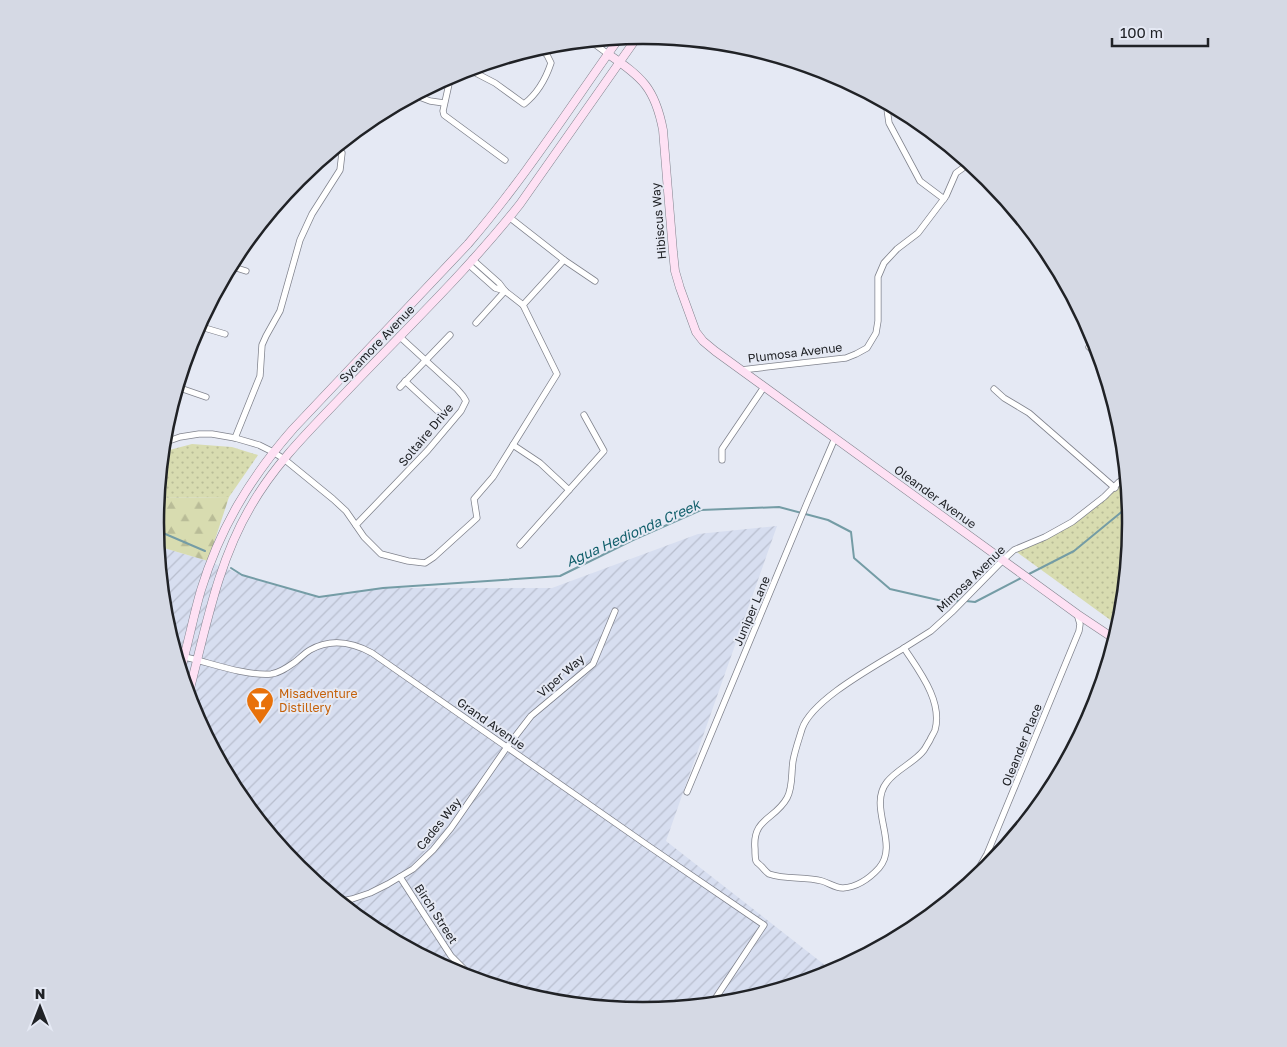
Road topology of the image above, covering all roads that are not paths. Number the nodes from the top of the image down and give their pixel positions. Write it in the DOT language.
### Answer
graph roads {
  1 [pos="632,44"];
  2 [pos="614,45"];
  3 [pos="598,46"];
  4 [pos="546,54"];
  5 [pos="608,54"];
  6 [pos="619,62"];
  7 [pos="477,74"];
  8 [pos="448,85"];
  9 [pos="422,98"];
  10 [pos="444,103"];
  11 [pos="887,111"];
  12 [pos="342,153"];
  13 [pos="505,160"];
  14 [pos="964,167"];
  15 [pos="944,199"];
  16 [pos="509,217"];
  17 [pos="564,260"];
  18 [pos="470,262"];
  19 [pos="238,268"];
  20 [pos="246,271"];
  21 [pos="595,280"];
  22 [pos="505,292"];
  23 [pos="523,305"];
  24 [pos="476,323"];
  25 [pos="205,328"];
  26 [pos="225,334"];
  27 [pos="450,335"];
  28 [pos="400,336"];
  29 [pos="425,360"];
  30 [pos="741,370"];
  31 [pos="406,381"];
  32 [pos="400,387"];
  33 [pos="764,387"];
  34 [pos="994,389"];
  35 [pos="183,390"];
  36 [pos="206,397"];
  37 [pos="584,415"];
  38 [pos="443,416"];
  39 [pos="234,438"];
  40 [pos="835,438"];
  41 [pos="171,440"];
  42 [pos="513,445"];
  43 [pos="273,452"];
  44 [pos="284,459"];
  45 [pos="722,460"];
  46 [pos="1121,481"];
  47 [pos="1115,488"];
  48 [pos="569,490"];
  49 [pos="356,525"];
  50 [pos="520,546"];
  51 [pos="1003,560"];
  52 [pos="615,611"];
  53 [pos="1077,614"];
  54 [pos="1110,636"];
  55 [pos="904,648"];
  56 [pos="185,657"];
  57 [pos="197,660"];
  58 [pos="184,661"];
  59 [pos="191,684"];
  60 [pos="507,747"];
  61 [pos="687,792"];
  62 [pos="980,865"];
  63 [pos="400,877"];
  64 [pos="346,900"];
  65 [pos="463,968"];
  66 [pos="716,997"];
  1 -- 6 [label="main road, Sycamore Avenue"];
  2 -- 5 [label="main road, Sycamore Avenue"];
  3 -- 5 [label="street"];
  4 -- 7 [label="street"];
  5 -- 6 [label="main road, Hibiscus Way"];
  5 -- 43 [label="main road, Sycamore Avenue"];
  6 -- 16 [label="main road, Sycamore Avenue"];
  6 -- 30 [label="main road, Hibiscus Way"];
  8 -- 10 [label="street"];
  9 -- 10 [label="street"];
  10 -- 13 [label="street"];
  11 -- 15 [label="street"];
  12 -- 39 [label="street"];
  14 -- 15 [label="street, Plumosa Avenue"];
  15 -- 30 [label="street, Plumosa Avenue"];
  16 -- 17 [label="street"];
  16 -- 18 [label="main road, Sycamore Avenue"];
  17 -- 21 [label="street"];
  17 -- 23 [label="street"];
  18 -- 22 [label="street"];
  18 -- 28 [label="main road, Sycamore Avenue"];
  19 -- 20 [label="street"];
  22 -- 23 [label="street"];
  22 -- 24 [label="street"];
  23 -- 42 [label="street"];
  25 -- 26 [label="street"];
  27 -- 29 [label="street"];
  28 -- 29 [label="street, Soltaire Drive"];
  28 -- 44 [label="main road, Sycamore Avenue"];
  29 -- 31 [label="street"];
  29 -- 49 [label="street, Soltaire Drive"];
  30 -- 33 [label="main road, Oleander Avenue"];
  31 -- 32 [label="street"];
  31 -- 38 [label="street"];
  33 -- 40 [label="main road, Oleander Avenue"];
  33 -- 45 [label="street"];
  34 -- 47 [label="street"];
  35 -- 36 [label="street"];
  37 -- 48 [label="street"];
  39 -- 41 [label="street"];
  39 -- 43 [label="street"];
  40 -- 51 [label="main road, Oleander Avenue"];
  40 -- 61 [label="street, Juniper Lane"];
  42 -- 48 [label="street"];
  42 -- 49 [label="street"];
  43 -- 44 [label="street"];
  43 -- 56 [label="main road, Sycamore Avenue"];
  44 -- 49 [label="street"];
  44 -- 57 [label="main road, Sycamore Avenue"];
  46 -- 47 [label="street, Mimosa Avenue"];
  47 -- 51 [label="street, Mimosa Avenue"];
  48 -- 50 [label="street"];
  51 -- 53 [label="main road, Oleander Avenue"];
  51 -- 55 [label="street, Mimosa Avenue"];
  52 -- 60 [label="street, Viper Way"];
  53 -- 54 [label="main road, Oleander Avenue"];
  53 -- 62 [label="street, Oleander Place"];
  55 -- 55 [label="street, Mimosa Avenue"];
  56 -- 57 [label="street, Grand Avenue"];
  56 -- 58 [label="main road, Sycamore Avenue"];
  57 -- 59 [label="main road, Sycamore Avenue"];
  57 -- 60 [label="street, Grand Avenue"];
  60 -- 63 [label="street, Cades Way"];
  60 -- 66 [label="street, Grand Avenue"];
  63 -- 64 [label="street, Cades Way"];
  63 -- 65 [label="street, Birch Street"];
}
